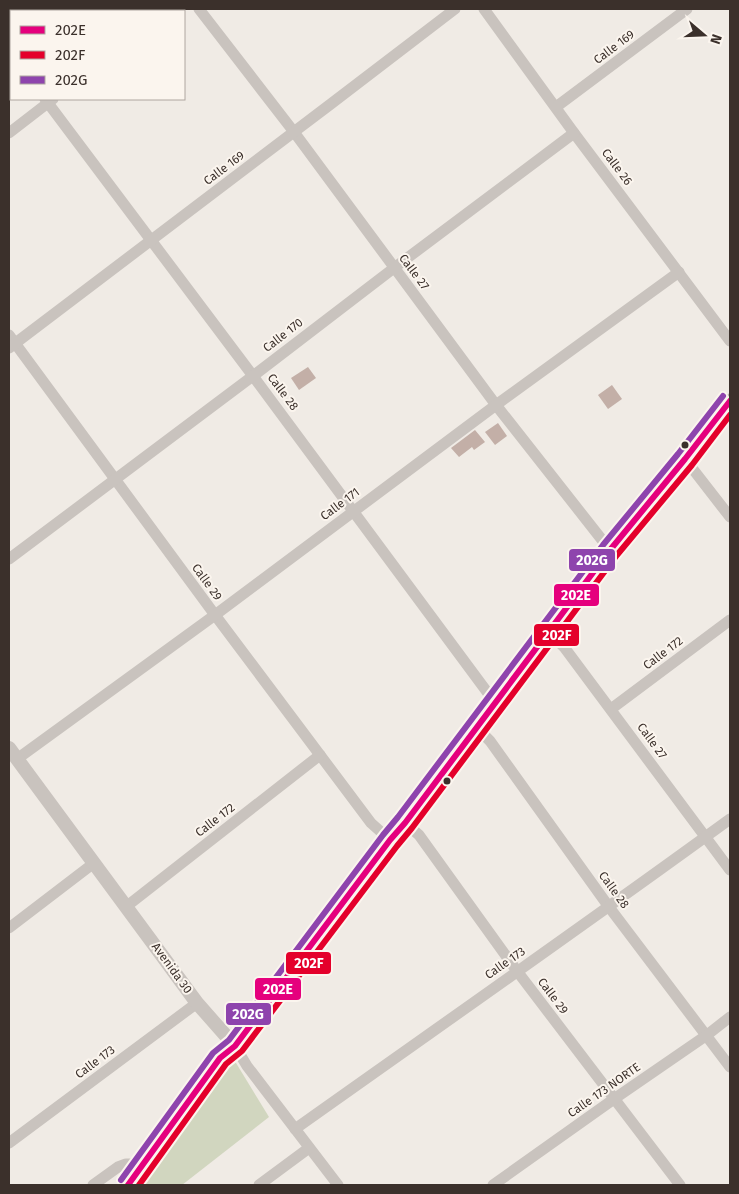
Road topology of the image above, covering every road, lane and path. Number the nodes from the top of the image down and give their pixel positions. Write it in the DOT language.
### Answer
graph roads {
  1 [pos="199,9"];
  2 [pos="455,9"];
  3 [pos="484,9"];
  4 [pos="688,9"];
  5 [pos="49,100"];
  6 [pos="556,107"];
  7 [pos="294,132"];
  8 [pos="9,133"];
  9 [pos="574,133"];
  10 [pos="151,239"];
  11 [pos="394,268"];
  12 [pos="679,272"];
  13 [pos="730,341"];
  14 [pos="11,342"];
  15 [pos="253,376"];
  16 [pos="730,401"];
  17 [pos="496,405"];
  18 [pos="685,459"];
  19 [pos="114,479"];
  20 [pos="354,511"];
  21 [pos="730,517"];
  22 [pos="610,550"];
  23 [pos="9,559"];
  24 [pos="215,615"];
  25 [pos="730,620"];
  26 [pos="549,632"];
  27 [pos="496,704"];
  28 [pos="611,709"];
  29 [pos="477,728"];
  30 [pos="13,753"];
  31 [pos="320,755"];
  32 [pos="730,819"];
  33 [pos="405,823"];
  34 [pos="706,837"];
  35 [pos="390,840"];
  36 [pos="94,863"];
  37 [pos="730,870"];
  38 [pos="126,906"];
  39 [pos="609,907"];
  40 [pos="9,928"];
  41 [pos="517,971"];
  42 [pos="198,1003"];
  43 [pos="730,1017"];
  44 [pos="707,1035"];
  45 [pos="235,1046"];
  46 [pos="730,1067"];
  47 [pos="614,1099"];
  48 [pos="295,1129"];
  49 [pos="9,1143"];
  50 [pos="309,1148"];
  51 [pos="144,1164"];
  52 [pos="93,1185"];
  53 [pos="128,1185"];
  54 [pos="259,1185"];
  55 [pos="338,1185"];
  56 [pos="493,1185"];
  57 [pos="680,1185"];
  1 -- 7 [label="street, Calle 27"];
  2 -- 7 [label="street, Calle 169"];
  3 -- 6 [label="street, Calle 26"];
  4 -- 6 [label="street, Calle 169"];
  5 -- 8 [label="street"];
  5 -- 10 [label="street, Calle 28"];
  6 -- 9 [label="street, Calle 26"];
  7 -- 10 [label="street, Calle 169"];
  7 -- 11 [label="street, Calle 27"];
  9 -- 11 [label="street, Calle 170"];
  9 -- 12 [label="street, Calle 26"];
  10 -- 14 [label="street, Calle 169"];
  10 -- 15 [label="street, Calle 28"];
  11 -- 15 [label="street, Calle 170"];
  11 -- 17 [label="street, Calle 27"];
  12 -- 13 [label="street, Calle 26"];
  12 -- 17 [label="street, Calle 171"];
  14 -- 19 [label="street, Calle 29"];
  15 -- 19 [label="street, Calle 170"];
  15 -- 20 [label="street, Calle 28"];
  16 -- 18 [label="main road"];
  17 -- 20 [label="street, Calle 171"];
  17 -- 22 [label="street, Calle 27"];
  18 -- 21 [label="street"];
  18 -- 22 [label="main road"];
  19 -- 23 [label="street, Calle 170"];
  19 -- 24 [label="street, Calle 29"];
  20 -- 24 [label="street, Calle 171"];
  20 -- 27 [label="street, Calle 28"];
  22 -- 26 [label="main road"];
  24 -- 30 [label="street, Calle 171"];
  24 -- 31 [label="street, Calle 29"];
  25 -- 28 [label="street, Calle 172"];
  26 -- 27 [label="main road"];
  26 -- 28 [label="street, Calle 27"];
  27 -- 29 [label="main road"];
  28 -- 34 [label="street, Calle 27"];
  29 -- 33 [label="main road"];
  29 -- 39 [label="street, Calle 28"];
  30 -- 36 [label="street, Avenida 30"];
  31 -- 35 [label="street, Calle 29"];
  31 -- 38 [label="street, Calle 172"];
  32 -- 34 [label="street, Calle 173"];
  33 -- 35 [label="main road"];
  33 -- 41 [label="street, Calle 29"];
  34 -- 37 [label="street, Calle 27"];
  34 -- 39 [label="street, Calle 173"];
  35 -- 45 [label="main road"];
  36 -- 38 [label="street, Avenida 30"];
  36 -- 40 [label="street"];
  38 -- 42 [label="street, Avenida 30"];
  39 -- 41 [label="street, Calle 173"];
  39 -- 44 [label="street, Calle 28"];
  41 -- 47 [label="street, Calle 29"];
  41 -- 48 [label="street, Calle 173"];
  42 -- 45 [label="street, Avenida 30"];
  42 -- 49 [label="street, Calle 173"];
  43 -- 44 [label="street, Calle 173 NORTE"];
  44 -- 46 [label="street, Calle 28"];
  44 -- 47 [label="street, Calle 173 NORTE"];
  45 -- 48 [label="street, Avenida 30"];
  45 -- 51 [label="main road"];
  47 -- 56 [label="street, Calle 173 NORTE"];
  47 -- 57 [label="street, Calle 29"];
  48 -- 50 [label="street, Avenida 30"];
  50 -- 54 [label="street"];
  50 -- 55 [label="street, Avenida 30"];
  51 -- 52 [label="street"];
  51 -- 53 [label="main road"];
}
